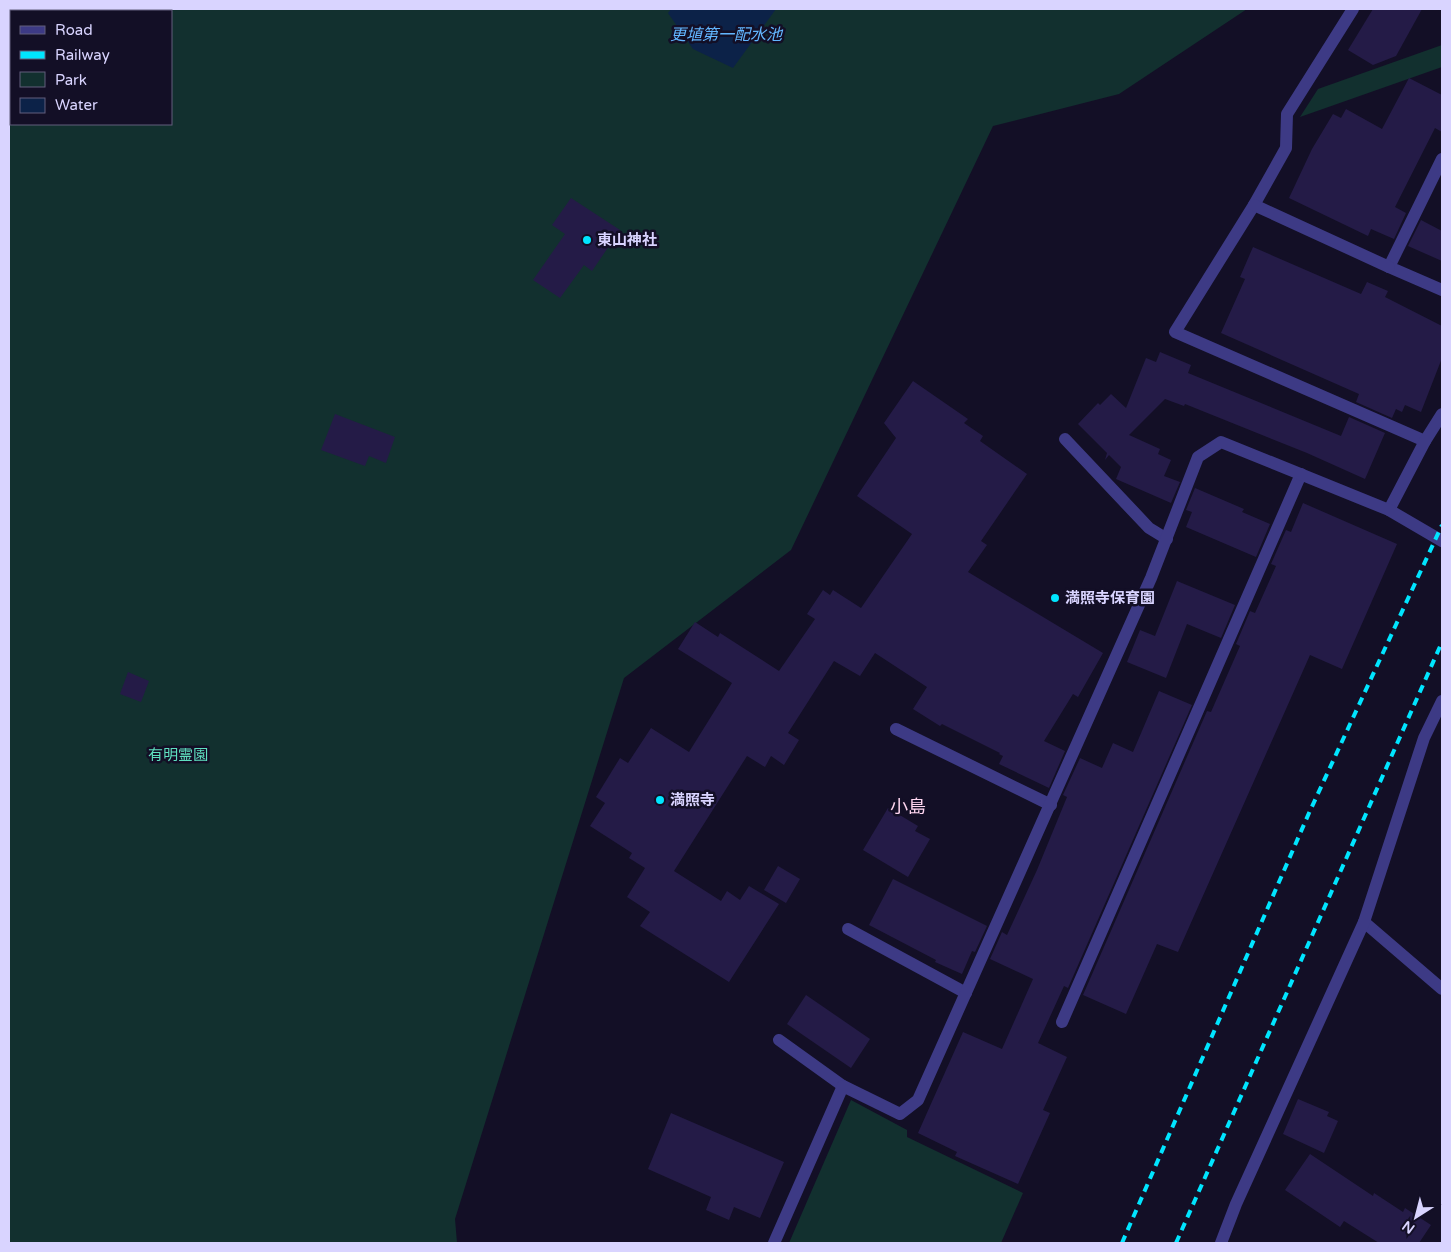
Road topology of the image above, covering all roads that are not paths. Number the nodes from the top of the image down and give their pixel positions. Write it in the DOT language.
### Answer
graph roads {
  1 [pos="1352,9"];
  2 [pos="1442,159"];
  3 [pos="1254,205"];
  4 [pos="1389,267"];
  5 [pos="1442,290"];
  6 [pos="1442,414"];
  7 [pos="1065,439"];
  8 [pos="1425,441"];
  9 [pos="1301,474"];
  10 [pos="1388,510"];
  11 [pos="1167,539"];
  12 [pos="1442,541"];
  13 [pos="1442,701"];
  14 [pos="896,729"];
  15 [pos="1051,805"];
  16 [pos="1364,922"];
  17 [pos="848,929"];
  18 [pos="1442,989"];
  19 [pos="966,993"];
  20 [pos="1062,1022"];
  21 [pos="780,1040"];
  22 [pos="843,1086"];
  23 [pos="774,1243"];
  24 [pos="1221,1243"];
  1 -- 3 [label="street"];
  2 -- 4 [label="street"];
  3 -- 4 [label="street"];
  3 -- 8 [label="street"];
  4 -- 5 [label="street"];
  6 -- 8 [label="street"];
  7 -- 11 [label="street"];
  8 -- 10 [label="street"];
  9 -- 10 [label="street"];
  9 -- 11 [label="street"];
  9 -- 20 [label="street"];
  10 -- 12 [label="street"];
  11 -- 15 [label="street"];
  13 -- 16 [label="street"];
  14 -- 15 [label="street"];
  15 -- 19 [label="street"];
  16 -- 18 [label="street"];
  16 -- 24 [label="street"];
  17 -- 19 [label="street"];
  19 -- 22 [label="street"];
  21 -- 22 [label="street"];
  22 -- 23 [label="street"];
}
